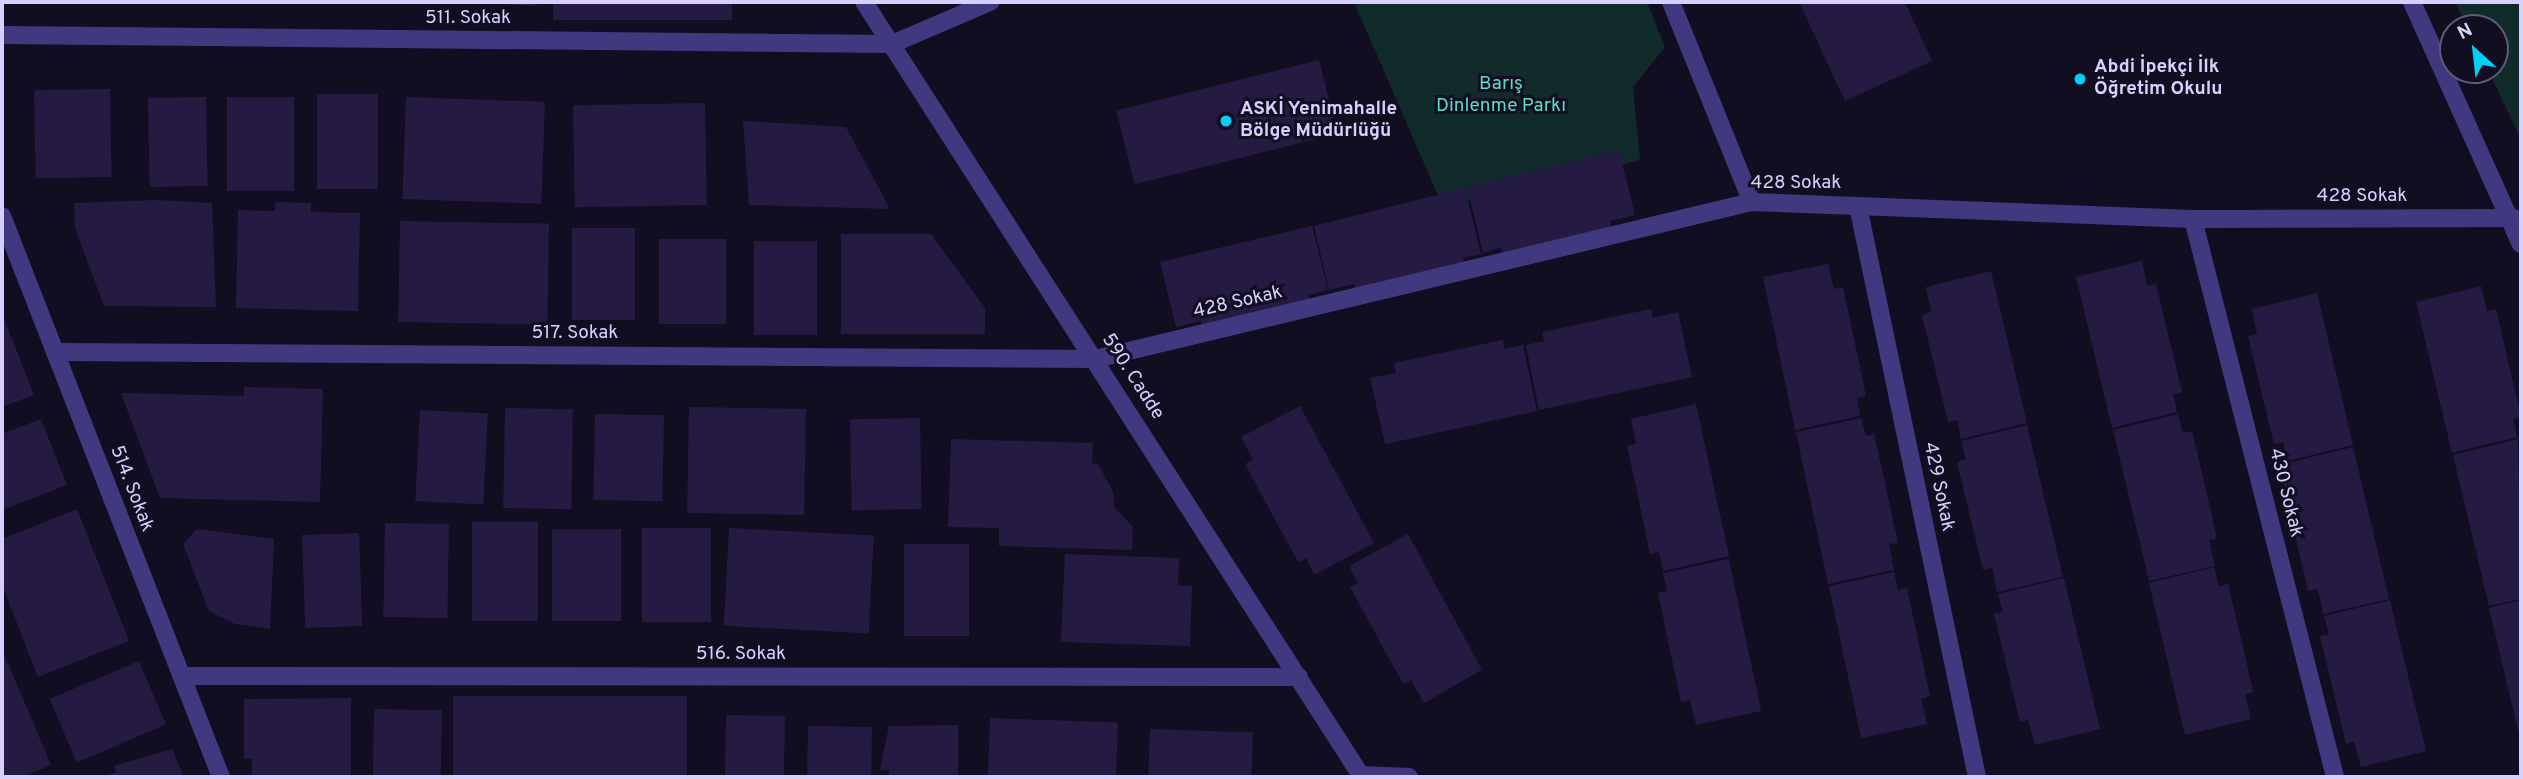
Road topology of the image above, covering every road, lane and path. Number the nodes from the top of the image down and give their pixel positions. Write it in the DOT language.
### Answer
graph roads {
  1 [pos="864,2"];
  2 [pos="990,2"];
  3 [pos="1671,2"];
  4 [pos="2412,2"];
  5 [pos="2,35"];
  6 [pos="892,44"];
  7 [pos="1752,202"];
  8 [pos="1858,206"];
  9 [pos="2,215"];
  10 [pos="2514,218"];
  11 [pos="2193,219"];
  12 [pos="2521,244"];
  13 [pos="55,352"];
  14 [pos="1096,359"];
  15 [pos="182,676"];
  16 [pos="1299,677"];
  17 [pos="1362,776"];
  18 [pos="221,777"];
  19 [pos="1409,777"];
  20 [pos="1977,777"];
  21 [pos="2335,777"];
  1 -- 6 [label="street, 590. Cadde"];
  2 -- 6 [label="street"];
  3 -- 7 [label="street"];
  4 -- 10 [label="street"];
  5 -- 6 [label="street, 511. Sokak"];
  6 -- 14 [label="street, 590. Cadde"];
  7 -- 8 [label="street, 428 Sokak"];
  7 -- 14 [label="street, 428 Sokak"];
  8 -- 11 [label="street, 428 Sokak"];
  8 -- 20 [label="street, 429 Sokak"];
  9 -- 13 [label="street, 514. Sokak"];
  10 -- 11 [label="street, 428 Sokak"];
  10 -- 12 [label="street"];
  11 -- 21 [label="street, 430 Sokak"];
  13 -- 14 [label="street, 517. Sokak"];
  13 -- 15 [label="street, 514. Sokak"];
  14 -- 16 [label="street, 590. Cadde"];
  15 -- 16 [label="street, 516. Sokak"];
  15 -- 18 [label="street, 514. Sokak"];
  16 -- 17 [label="street, 590. Cadde"];
  17 -- 19 [label="street"];
}
